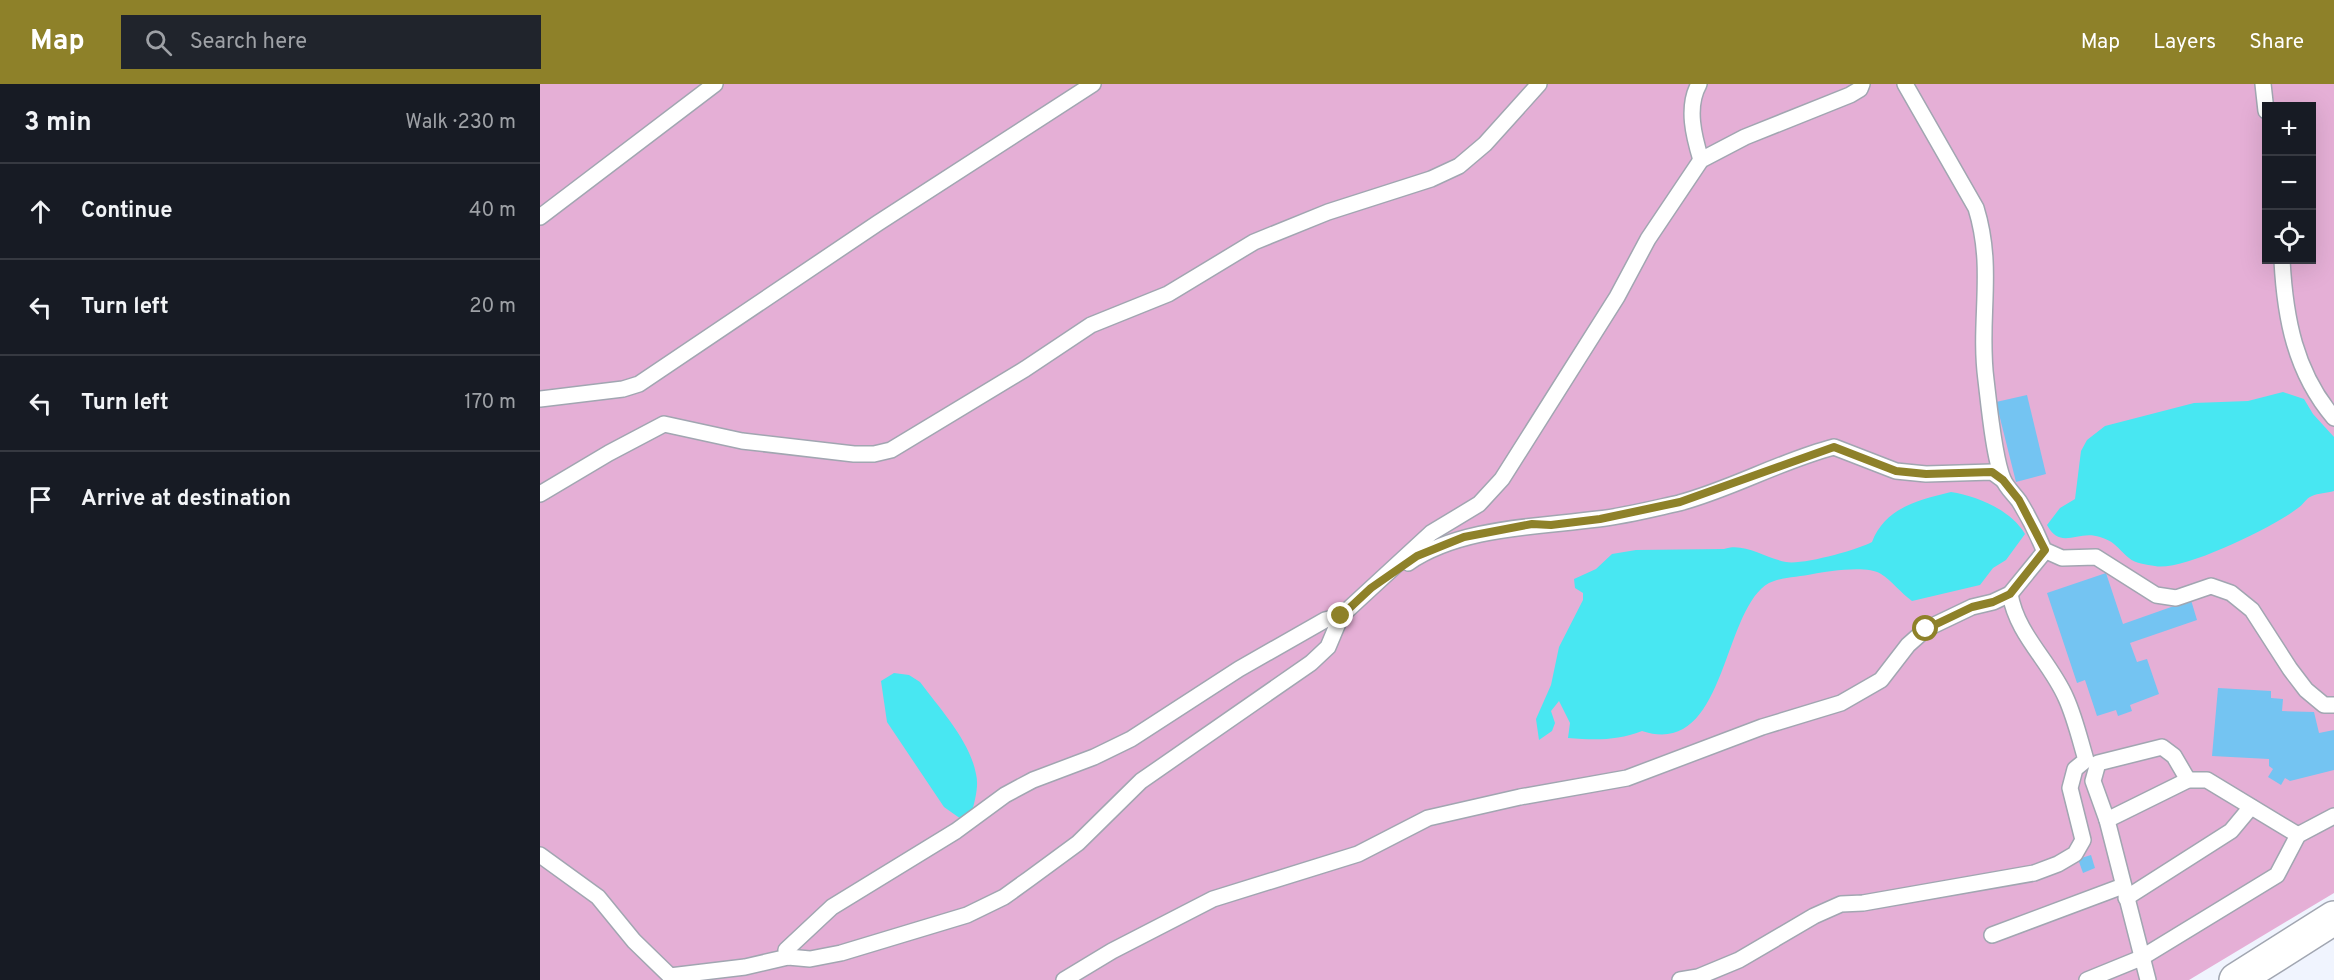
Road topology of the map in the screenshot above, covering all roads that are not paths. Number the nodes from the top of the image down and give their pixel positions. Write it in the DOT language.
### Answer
graph roads {
  1 [pos="715,84"];
  2 [pos="1093,84"];
  3 [pos="1539,84"];
  4 [pos="1698,84"];
  5 [pos="1862,84"];
  6 [pos="1905,84"];
  7 [pos="2263,84"];
  8 [pos="2265,102"];
  9 [pos="1701,160"];
  10 [pos="540,217"];
  11 [pos="2283,264"];
  12 [pos="540,399"];
  13 [pos="2334,418"];
  14 [pos="2003,480"];
  15 [pos="540,494"];
  16 [pos="2045,550"];
  17 [pos="1371,588"];
  18 [pos="2010,594"];
  19 [pos="1341,616"];
  20 [pos="2334,705"];
  21 [pos="2092,762"];
  22 [pos="2187,780"];
  23 [pos="2251,807"];
  24 [pos="2334,816"];
  25 [pos="2107,820"];
  26 [pos="2298,835"];
  27 [pos="540,855"];
  28 [pos="2124,892"];
  29 [pos="2334,918"];
  30 [pos="1992,935"];
  31 [pos="788,957"];
  32 [pos="2141,958"];
  33 [pos="672,978"];
  34 [pos="1064,980"];
  35 [pos="1680,980"];
  36 [pos="2086,980"];
  37 [pos="2148,980"];
  38 [pos="2236,980"];
  1 -- 10 [label="lane"];
  2 -- 12 [label="lane"];
  3 -- 15 [label="lane"];
  4 -- 9 [label="lane"];
  5 -- 9 [label="lane"];
  6 -- 14 [label="lane"];
  7 -- 8 [label="lane"];
  9 -- 17 [label="lane"];
  11 -- 13 [label="lane"];
  14 -- 16 [label="lane"];
  14 -- 17 [label="lane"];
  16 -- 18 [label="lane"];
  16 -- 20 [label="lane"];
  17 -- 19 [label="lane"];
  18 -- 21 [label="lane"];
  18 -- 34 [label="lane"];
  19 -- 31 [label="lane"];
  19 -- 31 [label="lane"];
  21 -- 22 [label="lane"];
  21 -- 25 [label="lane"];
  21 -- 35 [label="lane"];
  22 -- 23 [label="lane"];
  22 -- 25 [label="lane"];
  23 -- 26 [label="lane"];
  23 -- 28 [label="lane"];
  24 -- 26 [label="lane"];
  25 -- 28 [label="lane"];
  26 -- 32 [label="lane"];
  27 -- 33 [label="lane"];
  28 -- 30 [label="lane"];
  28 -- 32 [label="lane"];
  29 -- 38 [label="main road"];
  31 -- 33 [label="lane"];
  32 -- 36 [label="lane"];
  32 -- 37 [label="lane"];
}
